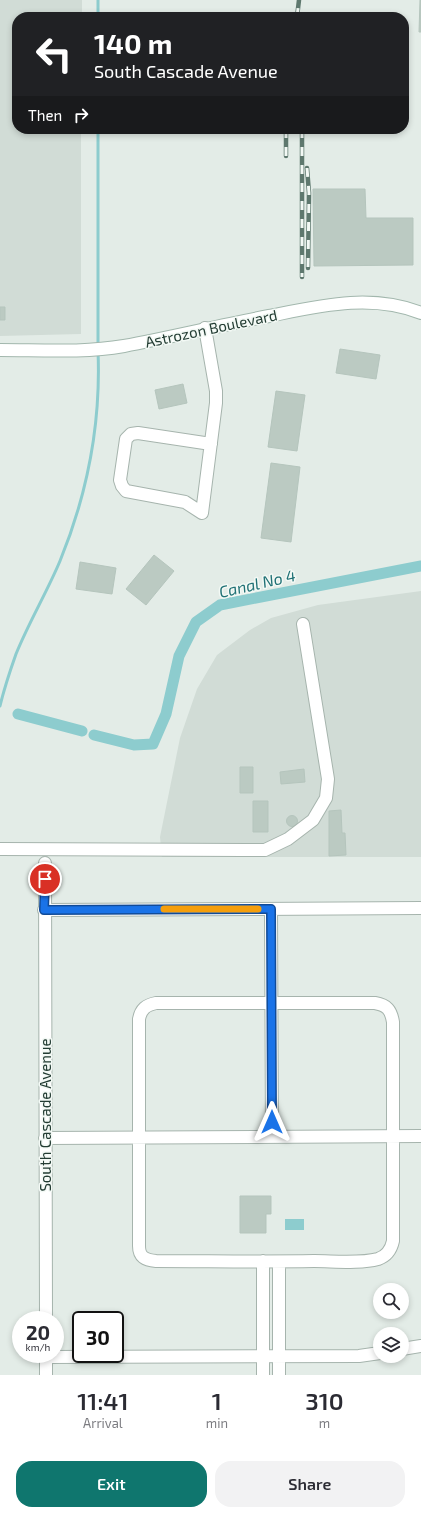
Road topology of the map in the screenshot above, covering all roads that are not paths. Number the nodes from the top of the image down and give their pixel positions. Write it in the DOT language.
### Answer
graph roads {
  1 [pos="421,313"];
  2 [pos="205,328"];
  3 [pos="0,350"];
  4 [pos="211,444"];
  5 [pos="304,624"];
  6 [pos="0,849"];
  7 [pos="45,863"];
  8 [pos="421,908"];
  9 [pos="271,909"];
  10 [pos="44,910"];
  11 [pos="271,1003"];
  12 [pos="393,1136"];
  13 [pos="421,1136"];
  14 [pos="139,1137"];
  15 [pos="272,1137"];
  16 [pos="45,1138"];
  17 [pos="263,1261"];
  18 [pos="279,1262"];
  19 [pos="46,1311"];
  20 [pos="421,1346"];
  21 [pos="409,1349"];
  22 [pos="373,1354"];
  23 [pos="64,1356"];
  24 [pos="263,1356"];
  25 [pos="279,1356"];
  26 [pos="46,1363"];
  27 [pos="46,1375"];
  28 [pos="263,1375"];
  29 [pos="279,1375"];
  1 -- 2 [label="street, Astrozon Boulevard"];
  2 -- 3 [label="street, Astrozon Boulevard"];
  2 -- 4 [label="street"];
  4 -- 4 [label="street"];
  5 -- 6 [label="street"];
  7 -- 10 [label="street, South Cascade Avenue"];
  8 -- 9 [label="street"];
  9 -- 10 [label="street"];
  9 -- 11 [label="street"];
  10 -- 16 [label="street, South Cascade Avenue"];
  11 -- 12 [label="street"];
  11 -- 14 [label="street"];
  11 -- 15 [label="street"];
  12 -- 13 [label="street"];
  12 -- 15 [label="street"];
  12 -- 18 [label="street"];
  14 -- 15 [label="street"];
  14 -- 16 [label="street"];
  14 -- 17 [label="street"];
  16 -- 19 [label="street, South Cascade Avenue"];
  17 -- 18 [label="street"];
  17 -- 24 [label="street"];
  18 -- 25 [label="street"];
  20 -- 21 [label="street"];
  22 -- 25 [label="street"];
  23 -- 24 [label="street"];
  24 -- 25 [label="street"];
  24 -- 28 [label="street"];
  25 -- 29 [label="street"];
  26 -- 27 [label="street"];
}
